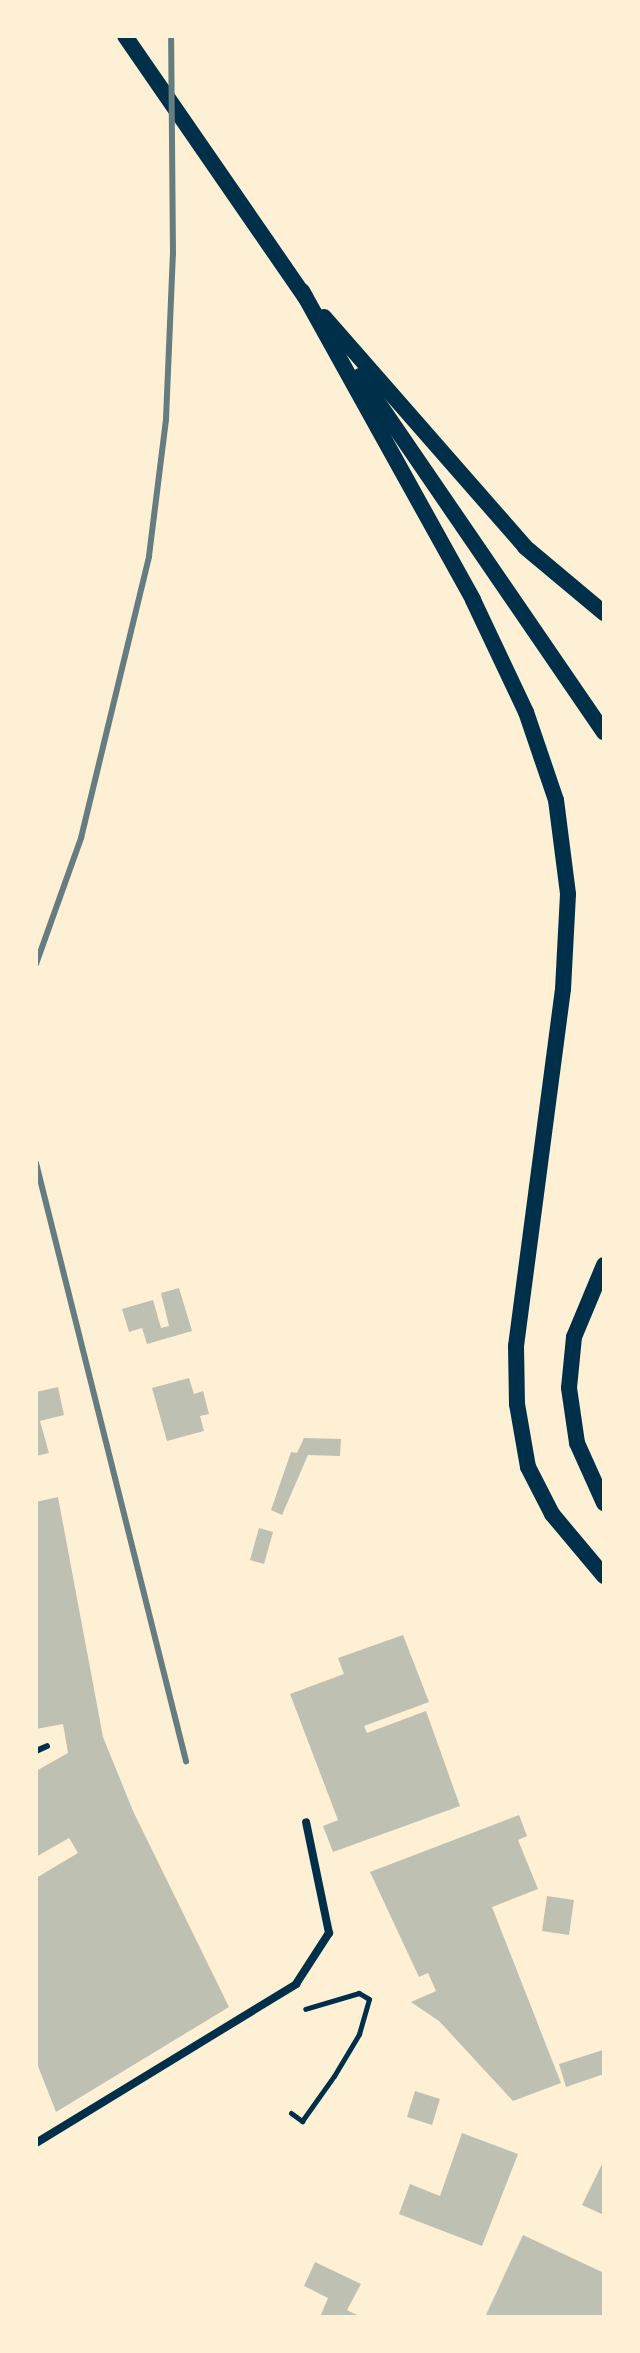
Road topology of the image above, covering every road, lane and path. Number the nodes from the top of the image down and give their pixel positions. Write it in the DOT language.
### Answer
graph roads {
  1 [pos="125,36"];
  2 [pos="302,291"];
  3 [pos="604,613"];
  4 [pos="604,733"];
  5 [pos="604,1265"];
  6 [pos="604,1503"];
  7 [pos="604,1576"];
  8 [pos="47,1746"];
  9 [pos="36,1751"];
  10 [pos="306,1822"];
  11 [pos="303,2010"];
  12 [pos="291,2113"];
  13 [pos="36,2143"];
  1 -- 2 [label="main road"];
  2 -- 3 [label="main road"];
  2 -- 4 [label="main road"];
  2 -- 7 [label="main road"];
  5 -- 6 [label="main road"];
  8 -- 9 [label="lane"];
  10 -- 13 [label="street"];
  11 -- 12 [label="path"];
}
